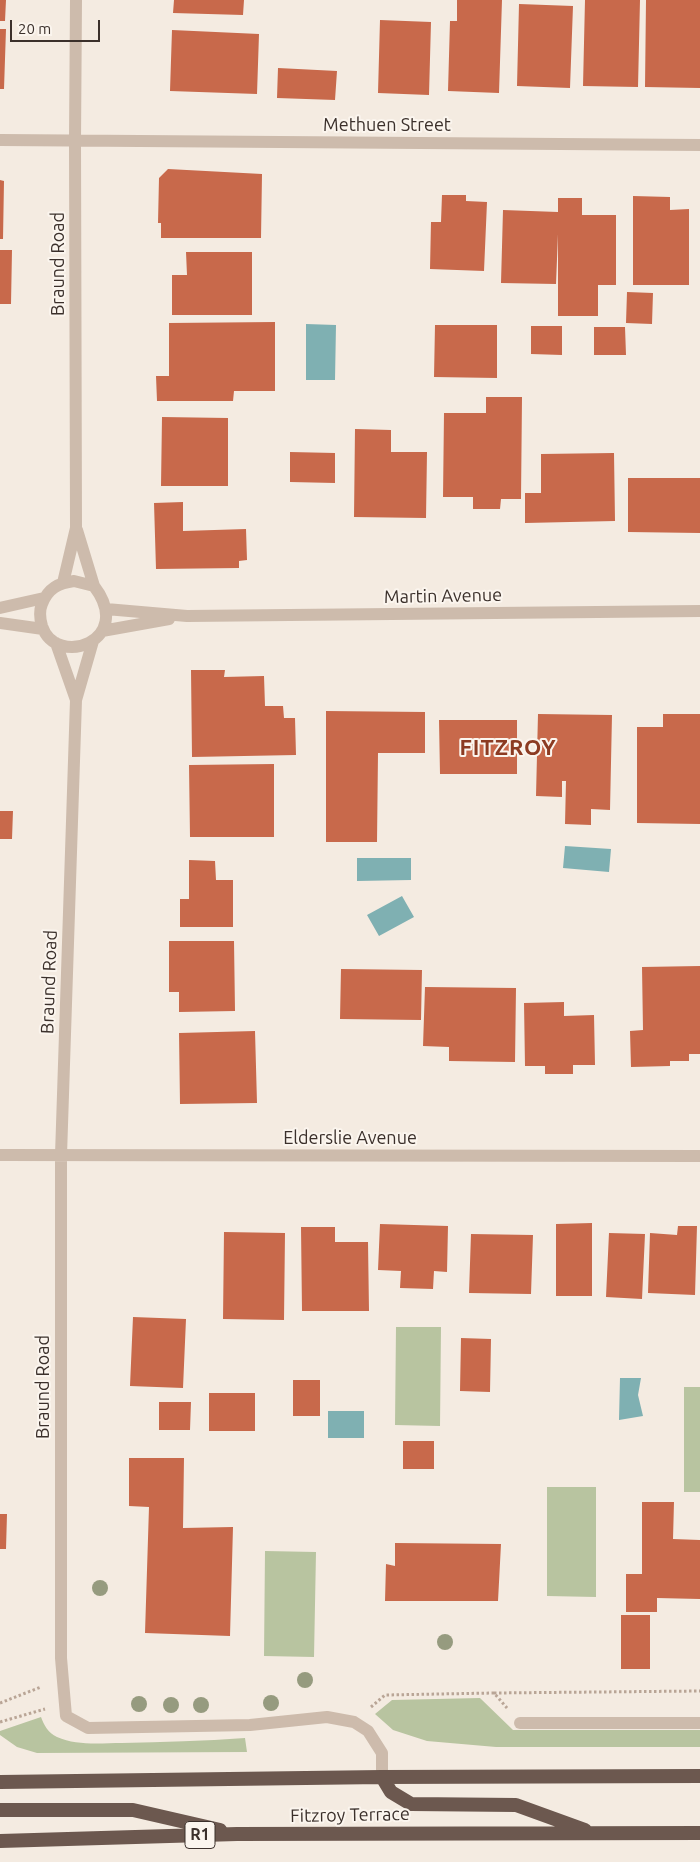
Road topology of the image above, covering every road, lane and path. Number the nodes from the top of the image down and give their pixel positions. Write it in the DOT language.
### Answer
graph roads {
  1 [pos="76,0"];
  2 [pos="0,140"];
  3 [pos="75,141"];
  4 [pos="700,144"];
  5 [pos="76,528"];
  6 [pos="63,582"];
  7 [pos="94,586"];
  8 [pos="44,598"];
  9 [pos="0,608"];
  10 [pos="106,609"];
  11 [pos="700,611"];
  12 [pos="186,616"];
  13 [pos="0,623"];
  14 [pos="43,629"];
  15 [pos="102,631"];
  16 [pos="93,641"];
  17 [pos="56,643"];
  18 [pos="76,700"];
  19 [pos="0,1155"];
  20 [pos="61,1155"];
  21 [pos="700,1156"];
  22 [pos="63,1679"];
  23 [pos="700,1691"];
  24 [pos="494,1693"];
  25 [pos="0,1703"];
  26 [pos="65,1703"];
  27 [pos="0,1722"];
  28 [pos="354,1722"];
  29 [pos="520,1723"];
  30 [pos="700,1723"];
  31 [pos="382,1777"];
  32 [pos="696,1777"];
  33 [pos="0,1782"];
  34 [pos="0,1810"];
  35 [pos="595,1833"];
  36 [pos="700,1833"];
  37 [pos="237,1834"];
  38 [pos="0,1841"];
  1 -- 3 [label="street, Braund Road"];
  2 -- 3 [label="street, Methuen Street"];
  3 -- 4 [label="street, Methuen Street"];
  3 -- 5 [label="street, Braund Road"];
  5 -- 6 [label="street, Braund Road"];
  5 -- 7 [label="street, Braund Road"];
  6 -- 7 [label="street"];
  6 -- 8 [label="street"];
  7 -- 10 [label="street"];
  8 -- 9 [label="street"];
  8 -- 14 [label="street"];
  10 -- 12 [label="street, Martin Avenue"];
  10 -- 15 [label="street"];
  11 -- 12 [label="street, Martin Avenue"];
  12 -- 15 [label="street, Martin Avenue"];
  13 -- 14 [label="street"];
  14 -- 17 [label="street"];
  15 -- 16 [label="street"];
  16 -- 17 [label="street"];
  16 -- 18 [label="street, Braund Road"];
  17 -- 18 [label="street, Braund Road"];
  18 -- 20 [label="street, Braund Road"];
  19 -- 20 [label="street, Elderslie Avenue"];
  20 -- 21 [label="street, Elderslie Avenue"];
  20 -- 22 [label="street, Braund Road"];
  22 -- 25 [label="path"];
  22 -- 26 [label="street, Braund Road"];
  23 -- 24 [label="path"];
  24 -- 28 [label="path"];
  24 -- 29 [label="path"];
  26 -- 27 [label="path"];
  26 -- 28 [label="street, Braund Road"];
  28 -- 31 [label="street"];
  29 -- 30 [label="street"];
  31 -- 32 [label="highway"];
  31 -- 33 [label="highway"];
  31 -- 35 [label="highway"];
  34 -- 37 [label="highway"];
  35 -- 36 [label="highway, Fitzroy Terrace / R1"];
  35 -- 37 [label="highway, Fitzroy Terrace / R1"];
  37 -- 38 [label="highway, Fitzroy Terrace / R1"];
}
